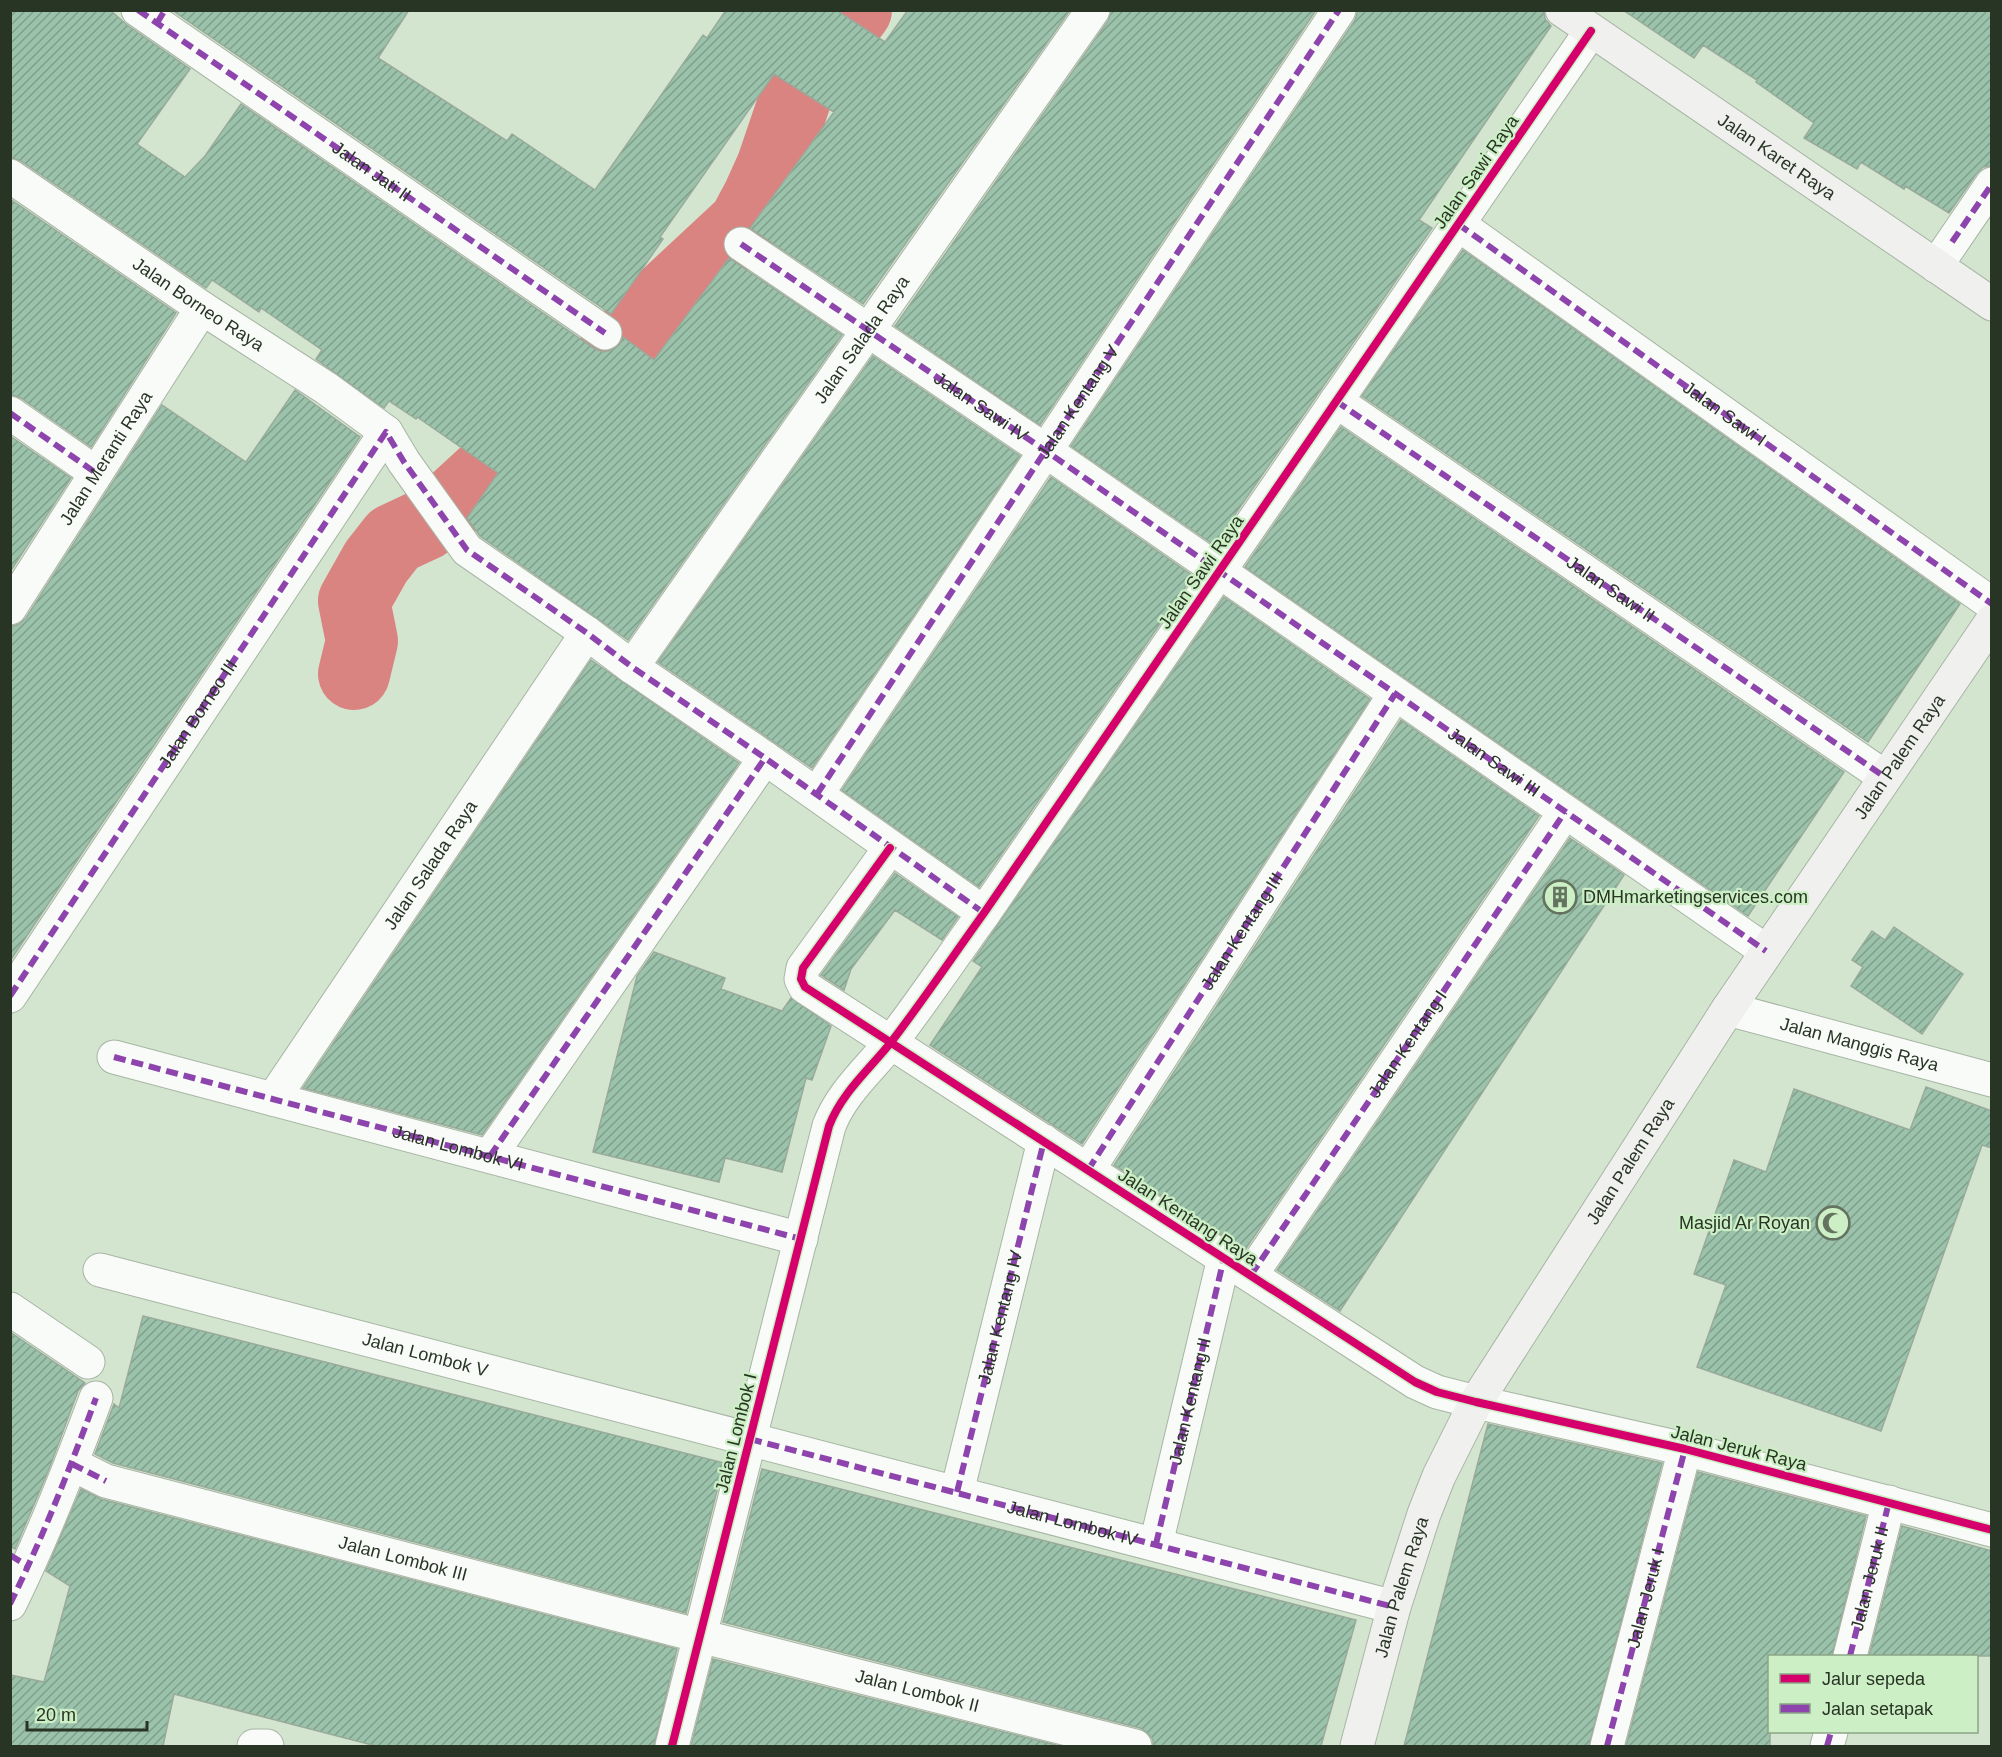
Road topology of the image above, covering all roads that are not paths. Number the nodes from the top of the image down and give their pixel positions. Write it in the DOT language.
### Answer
graph roads {
  1 [pos="1092,10"];
  2 [pos="1339,10"];
  3 [pos="1562,10"];
  4 [pos="153,15"];
  5 [pos="1591,31"];
  6 [pos="10,177"];
  7 [pos="1992,184"];
  8 [pos="1458,224"];
  9 [pos="741,244"];
  10 [pos="1936,266"];
  11 [pos="1992,304"];
  12 [pos="202,308"];
  13 [pos="869,330"];
  14 [pos="605,333"];
  15 [pos="1336,401"];
  16 [pos="10,413"];
  17 [pos="386,432"];
  18 [pos="1046,451"];
  19 [pos="96,474"];
  20 [pos="1220,572"];
  21 [pos="1992,604"];
  22 [pos="10,608"];
  23 [pos="1992,621"];
  24 [pos="587,633"];
  25 [pos="632,667"];
  26 [pos="1395,694"];
  27 [pos="765,758"];
  28 [pos="1885,777"];
  29 [pos="817,794"];
  30 [pos="1565,812"];
  31 [pos="891,848"];
  32 [pos="984,913"];
  33 [pos="1766,951"];
  34 [pos="10,996"];
  35 [pos="1728,1008"];
  36 [pos="891,1042"];
  37 [pos="114,1057"];
  38 [pos="1992,1080"];
  39 [pos="273,1099"];
  40 [pos="830,1126"];
  41 [pos="1044,1141"];
  42 [pos="490,1156"];
  43 [pos="1088,1170"];
  44 [pos="801,1239"];
  45 [pos="1237,1267"];
  46 [pos="100,1270"];
  47 [pos="10,1309"];
  48 [pos="88,1362"];
  49 [pos="96,1398"];
  50 [pos="1476,1402"];
  51 [pos="750,1439"];
  52 [pos="1685,1449"];
  53 [pos="87,1472"];
  54 [pos="957,1492"];
  55 [pos="1889,1502"];
  56 [pos="1992,1530"];
  57 [pos="1156,1544"];
  58 [pos="20,1561"];
  59 [pos="10,1604"];
  60 [pos="1394,1606"];
  61 [pos="700,1636"];
  62 [pos="1850,1655"];
  63 [pos="254,1746"];
  64 [pos="267,1746"];
  65 [pos="672,1746"];
  66 [pos="1135,1746"];
  67 [pos="1358,1746"];
  68 [pos="1607,1746"];
  1 -- 13 [label="street, Jalan Salada Raya"];
  2 -- 18 [label="street, Jalan Kentang V"];
  3 -- 5 [label="street, Jalan Karet Raya"];
  4 -- 14 [label="street, Jalan Jati II"];
  5 -- 8 [label="street, Jalan Sawi Raya"];
  5 -- 10 [label="street, Jalan Karet Raya"];
  6 -- 12 [label="street, Jalan Borneo Raya"];
  7 -- 10 [label="street"];
  8 -- 15 [label="street, Jalan Sawi Raya"];
  8 -- 21 [label="street, Jalan Sawi I"];
  9 -- 13 [label="street, Jalan Sawi IV"];
  10 -- 11 [label="street, Jalan Karet Raya"];
  12 -- 17 [label="street, Jalan Borneo Raya"];
  12 -- 19 [label="street, Jalan Meranti Raya"];
  13 -- 18 [label="street, Jalan Sawi IV"];
  13 -- 25 [label="street, Jalan Salada Raya"];
  15 -- 20 [label="street, Jalan Sawi Raya"];
  15 -- 28 [label="street, Jalan Sawi II"];
  16 -- 19 [label="street"];
  17 -- 24 [label="street"];
  17 -- 34 [label="street, Jalan Borneo III"];
  18 -- 20 [label="street, Jalan Sawi IV"];
  18 -- 29 [label="street, Jalan Kentang V"];
  19 -- 22 [label="street, Jalan Meranti Raya"];
  20 -- 26 [label="street, Jalan Sawi III"];
  20 -- 32 [label="street, Jalan Sawi Raya"];
  23 -- 28 [label="street, Jalan Palem Raya"];
  24 -- 25 [label="street"];
  24 -- 39 [label="street, Jalan Salada Raya"];
  25 -- 27 [label="street"];
  26 -- 30 [label="street, Jalan Sawi III"];
  26 -- 43 [label="street, Jalan Kentang III"];
  27 -- 29 [label="street"];
  27 -- 42 [label="street"];
  28 -- 33 [label="street, Jalan Palem Raya"];
  29 -- 31 [label="street"];
  30 -- 33 [label="street, Jalan Sawi III"];
  30 -- 45 [label="street, Jalan Kentang I"];
  31 -- 32 [label="street"];
  31 -- 36 [label="street, Jalan Kentang Raya"];
  32 -- 36 [label="street, Jalan Sawi Raya"];
  33 -- 35 [label="street, Jalan Palem Raya"];
  35 -- 38 [label="street, Jalan Manggis Raya"];
  35 -- 50 [label="street, Jalan Palem Raya"];
  36 -- 40 [label="street, Jalan Sawi Raya"];
  36 -- 41 [label="street, Jalan Kentang Raya"];
  37 -- 39 [label="street, Jalan Lombok VI"];
  39 -- 42 [label="street, Jalan Lombok VI"];
  40 -- 44 [label="street, Jalan Lombok I"];
  41 -- 43 [label="street, Jalan Kentang Raya"];
  41 -- 54 [label="street, Jalan Kentang IV"];
  42 -- 44 [label="street, Jalan Lombok VI"];
  43 -- 45 [label="street, Jalan Kentang Raya"];
  44 -- 51 [label="street, Jalan Lombok I"];
  45 -- 50 [label="street, Jalan Kentang Raya"];
  45 -- 57 [label="street, Jalan Kentang II"];
  46 -- 51 [label="street, Jalan Lombok V"];
  47 -- 48 [label="street"];
  49 -- 53 [label="street"];
  50 -- 52 [label="street, Jalan Jeruk Raya"];
  50 -- 60 [label="street, Jalan Palem Raya"];
  51 -- 54 [label="street, Jalan Lombok IV"];
  51 -- 61 [label="street, Jalan Lombok I"];
  52 -- 55 [label="street, Jalan Jeruk Raya"];
  52 -- 68 [label="street, Jalan Jeruk I"];
  53 -- 58 [label="street"];
  53 -- 61 [label="street, Jalan Lombok III"];
  54 -- 57 [label="street, Jalan Lombok IV"];
  55 -- 56 [label="street, Jalan Jeruk Raya"];
  55 -- 62 [label="street, Jalan Jeruk II"];
  57 -- 60 [label="street, Jalan Lombok IV"];
  58 -- 59 [label="street"];
  60 -- 67 [label="street, Jalan Palem Raya"];
  61 -- 65 [label="street, Jalan Lombok I"];
  61 -- 66 [label="street, Jalan Lombok II"];
  63 -- 64 [label="street"];
}
